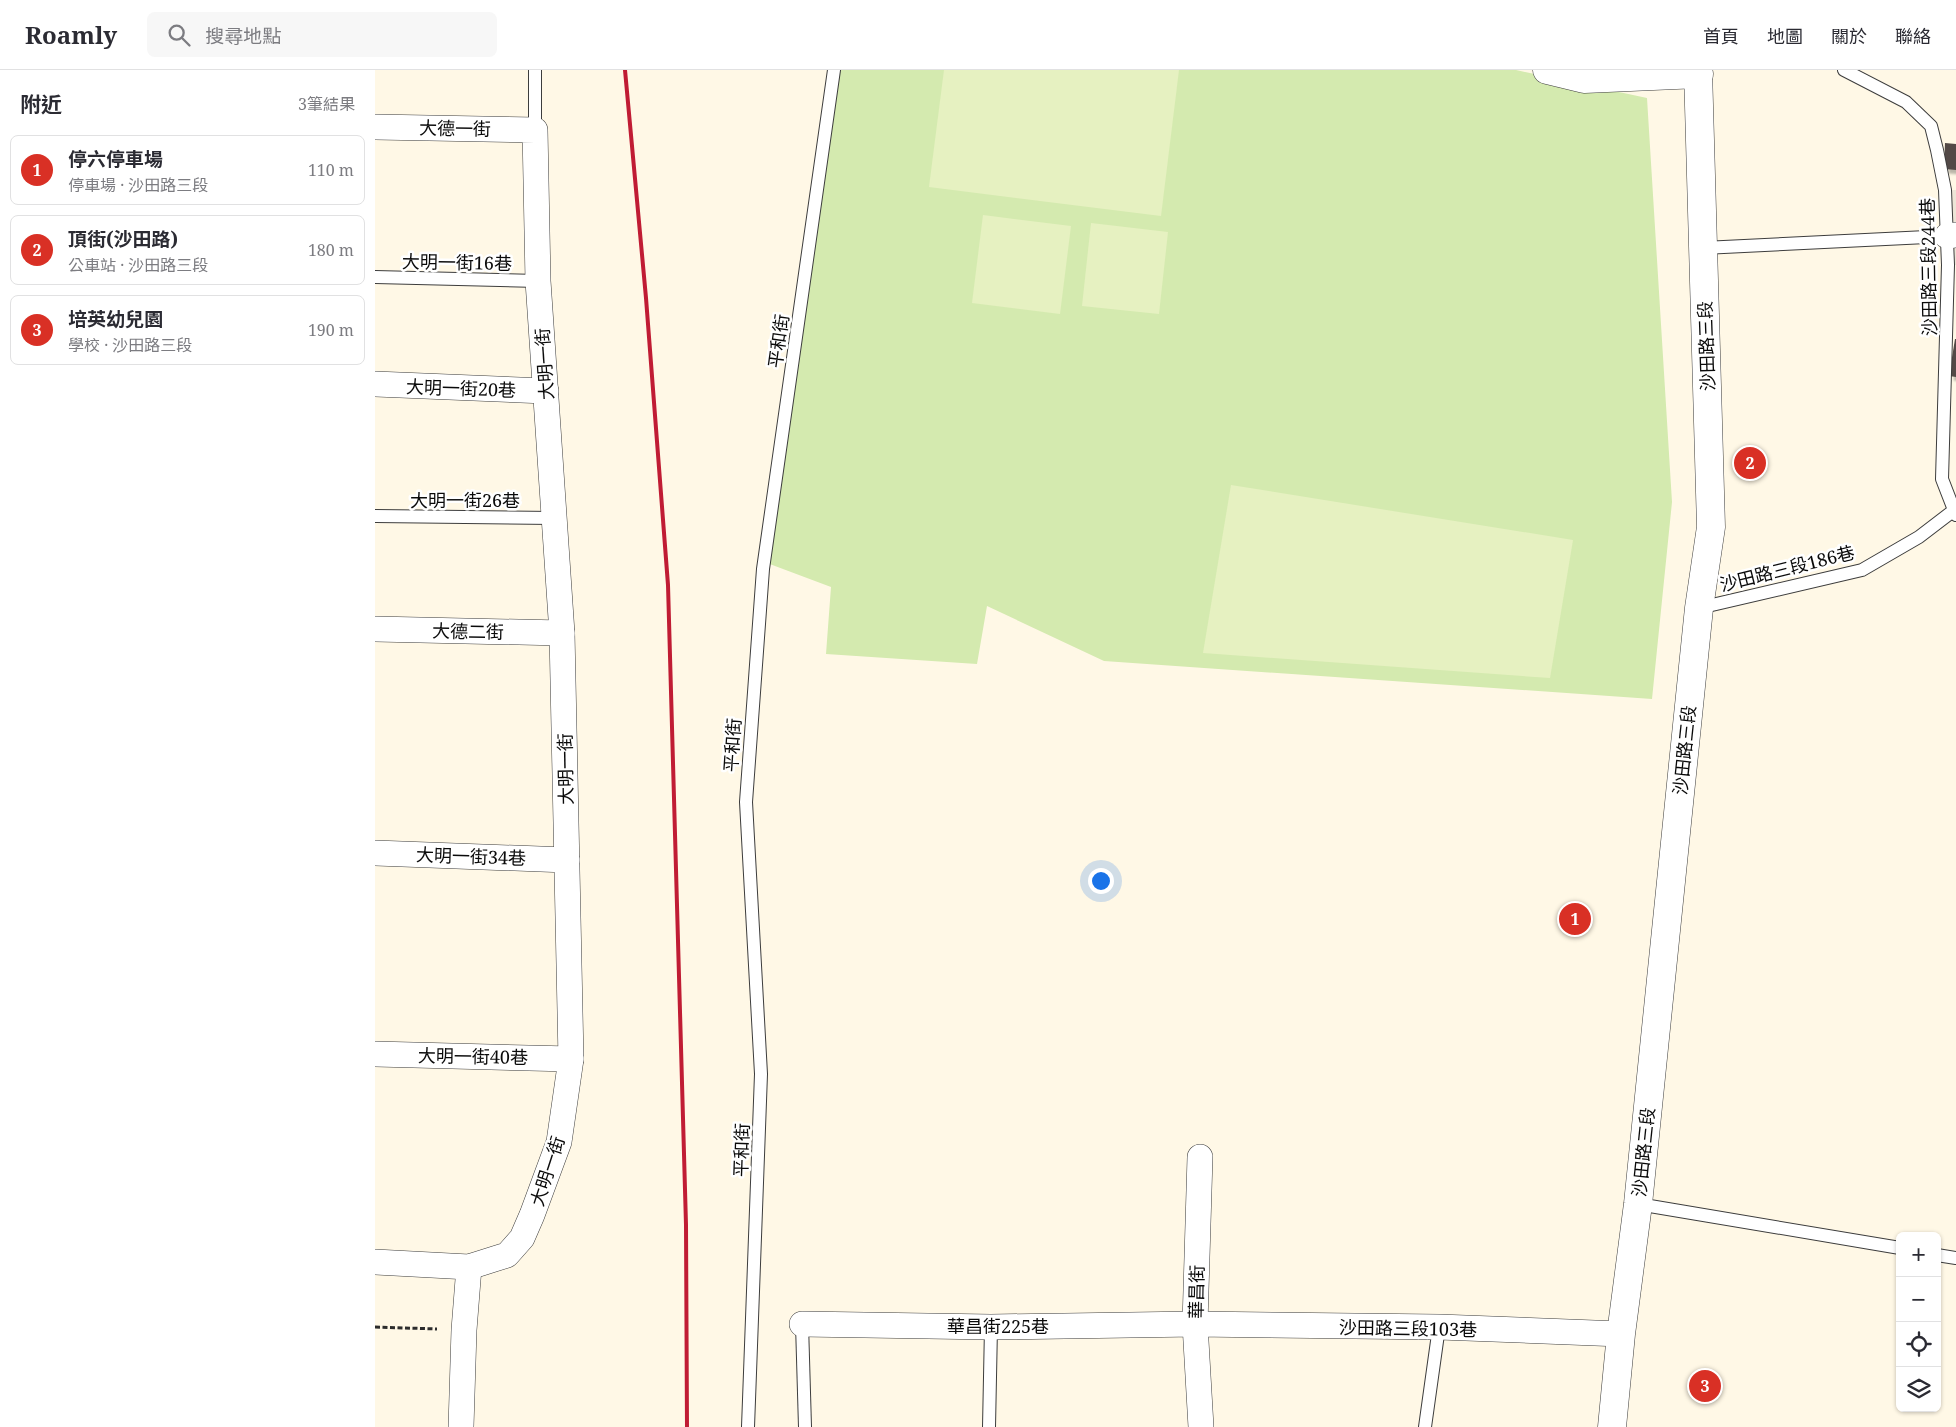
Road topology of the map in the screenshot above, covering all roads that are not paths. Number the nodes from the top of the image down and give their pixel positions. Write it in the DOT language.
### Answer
graph roads {
  1 [pos="535,70"];
  2 [pos="834,70"];
  3 [pos="1547,70"];
  4 [pos="1672,70"];
  5 [pos="1844,70"];
  6 [pos="1698,72"];
  7 [pos="375,127"];
  8 [pos="535,130"];
  9 [pos="1951,235"];
  10 [pos="1703,248"];
  11 [pos="375,277"];
  12 [pos="538,281"];
  13 [pos="375,384"];
  14 [pos="546,391"];
  15 [pos="1955,513"];
  16 [pos="375,516"];
  17 [pos="554,518"];
  18 [pos="1699,608"];
  19 [pos="375,629"];
  20 [pos="562,633"];
  21 [pos="375,853"];
  22 [pos="567,860"];
  23 [pos="375,1054"];
  24 [pos="571,1059"];
  25 [pos="1200,1157"];
  26 [pos="1638,1204"];
  27 [pos="1896,1247"];
  28 [pos="1941,1256"];
  29 [pos="1956,1258"];
  30 [pos="375,1262"];
  31 [pos="469,1267"];
  32 [pos="801,1324"];
  33 [pos="1195,1324"];
  34 [pos="991,1327"];
  35 [pos="1439,1327"];
  36 [pos="1621,1334"];
  37 [pos="461,1427"];
  38 [pos="748,1427"];
  39 [pos="805,1427"];
  40 [pos="989,1427"];
  41 [pos="1201,1427"];
  42 [pos="1425,1427"];
  43 [pos="1612,1427"];
  1 -- 8 [label="lane, 大明一街"];
  2 -- 38 [label="lane, 平和街"];
  3 -- 6 [label="street"];
  4 -- 6 [label="street"];
  5 -- 9 [label="lane, 沙田路三段244巷"];
  6 -- 10 [label="street, 沙田路三段"];
  7 -- 8 [label="street, 大德一街"];
  8 -- 12 [label="street, 大明一街"];
  9 -- 10 [label="lane"];
  9 -- 15 [label="lane, 沙田路三段244巷"];
  10 -- 18 [label="street, 沙田路三段"];
  11 -- 12 [label="lane, 大明一街16巷"];
  12 -- 14 [label="street, 大明一街"];
  13 -- 14 [label="street, 大明一街20巷"];
  14 -- 17 [label="street, 大明一街"];
  15 -- 18 [label="lane, 沙田路三段186巷"];
  16 -- 17 [label="lane, 大明一街26巷"];
  17 -- 20 [label="street, 大明一街"];
  18 -- 26 [label="street, 沙田路三段"];
  19 -- 20 [label="street, 大德二街"];
  20 -- 22 [label="street, 大明一街"];
  21 -- 22 [label="street, 大明一街34巷"];
  22 -- 24 [label="street, 大明一街"];
  23 -- 24 [label="street, 大明一街40巷"];
  24 -- 31 [label="street, 大明一街"];
  25 -- 33 [label="street, 華昌街"];
  26 -- 27 [label="lane"];
  26 -- 36 [label="street, 沙田路三段"];
  28 -- 29 [label="lane"];
  30 -- 31 [label="street"];
  31 -- 37 [label="street"];
  32 -- 34 [label="street, 華昌街225巷"];
  32 -- 39 [label="lane"];
  33 -- 34 [label="street, 華昌街225巷"];
  33 -- 35 [label="street, 沙田路三段103巷"];
  33 -- 41 [label="street, 華昌街"];
  34 -- 40 [label="lane"];
  35 -- 36 [label="street, 沙田路三段103巷"];
  35 -- 42 [label="lane"];
  36 -- 43 [label="street, 沙田路三段"];
}
